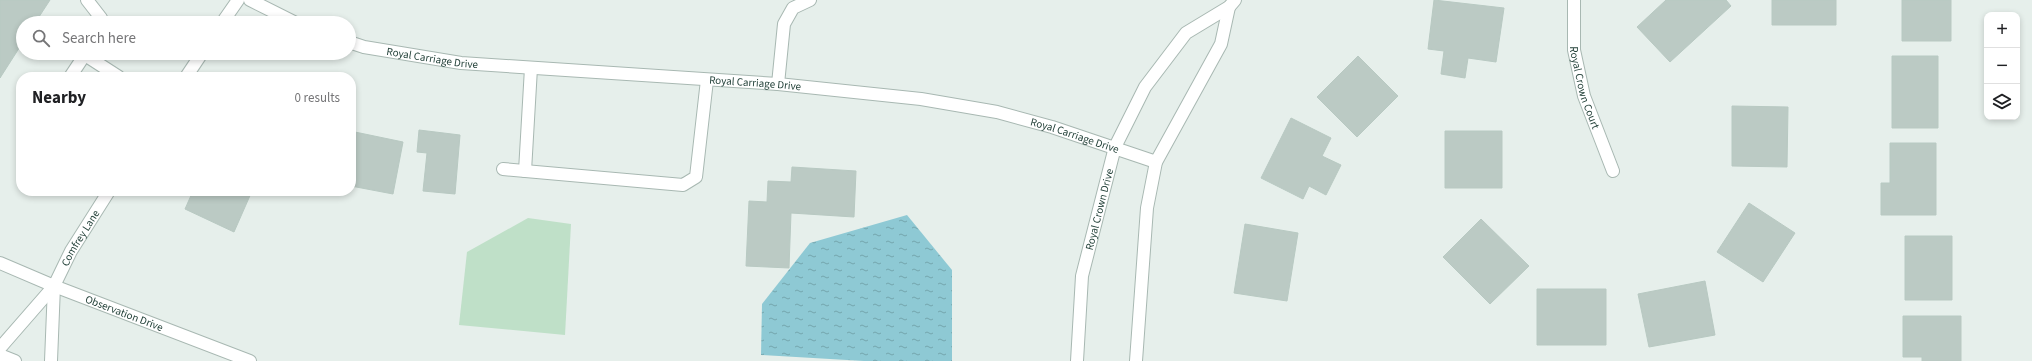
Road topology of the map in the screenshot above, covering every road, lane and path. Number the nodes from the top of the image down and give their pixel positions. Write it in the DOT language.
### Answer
graph roads {
  1 [pos="87,0"];
  2 [pos="238,0"];
  3 [pos="250,0"];
  4 [pos="810,0"];
  5 [pos="1574,0"];
  6 [pos="1232,3"];
  7 [pos="793,4"];
  8 [pos="99,16"];
  9 [pos="227,16"];
  10 [pos="282,16"];
  11 [pos="356,44"];
  12 [pos="82,60"];
  13 [pos="95,60"];
  14 [pos="197,60"];
  15 [pos="531,68"];
  16 [pos="73,72"];
  17 [pos="112,72"];
  18 [pos="189,72"];
  19 [pos="707,80"];
  20 [pos="778,84"];
  21 [pos="1115,147"];
  22 [pos="1156,162"];
  23 [pos="503,169"];
  24 [pos="525,171"];
  25 [pos="1613,171"];
  26 [pos="106,196"];
  27 [pos="0,263"];
  28 [pos="54,286"];
  29 [pos="0,348"];
  30 [pos="0,355"];
  31 [pos="15,361"];
  32 [pos="51,361"];
  33 [pos="250,361"];
  34 [pos="1077,361"];
  35 [pos="1136,361"];
  1 -- 8 [label="street"];
  2 -- 9 [label="street"];
  3 -- 10 [label="street"];
  4 -- 7 [label="street"];
  5 -- 25 [label="street, Royal Crown Court"];
  6 -- 21 [label="street, Royal Crown Drive"];
  6 -- 22 [label="street, Royal Crown Drive"];
  7 -- 20 [label="street"];
  11 -- 15 [label="street, Royal Carriage Drive"];
  12 -- 16 [label="street"];
  13 -- 17 [label="street"];
  14 -- 18 [label="street"];
  15 -- 19 [label="street, Royal Carriage Drive"];
  15 -- 24 [label="street"];
  19 -- 20 [label="street, Royal Carriage Drive"];
  19 -- 24 [label="street"];
  20 -- 21 [label="street, Royal Carriage Drive"];
  21 -- 22 [label="street, Royal Carriage Drive"];
  21 -- 34 [label="street, Royal Crown Drive"];
  22 -- 35 [label="street, Royal Crown Drive"];
  23 -- 24 [label="street"];
  26 -- 28 [label="street, Comfrey Lane"];
  27 -- 28 [label="street, Observation Drive"];
  28 -- 29 [label="street"];
  28 -- 32 [label="street"];
  28 -- 33 [label="street, Observation Drive"];
  30 -- 31 [label="street"];
}
